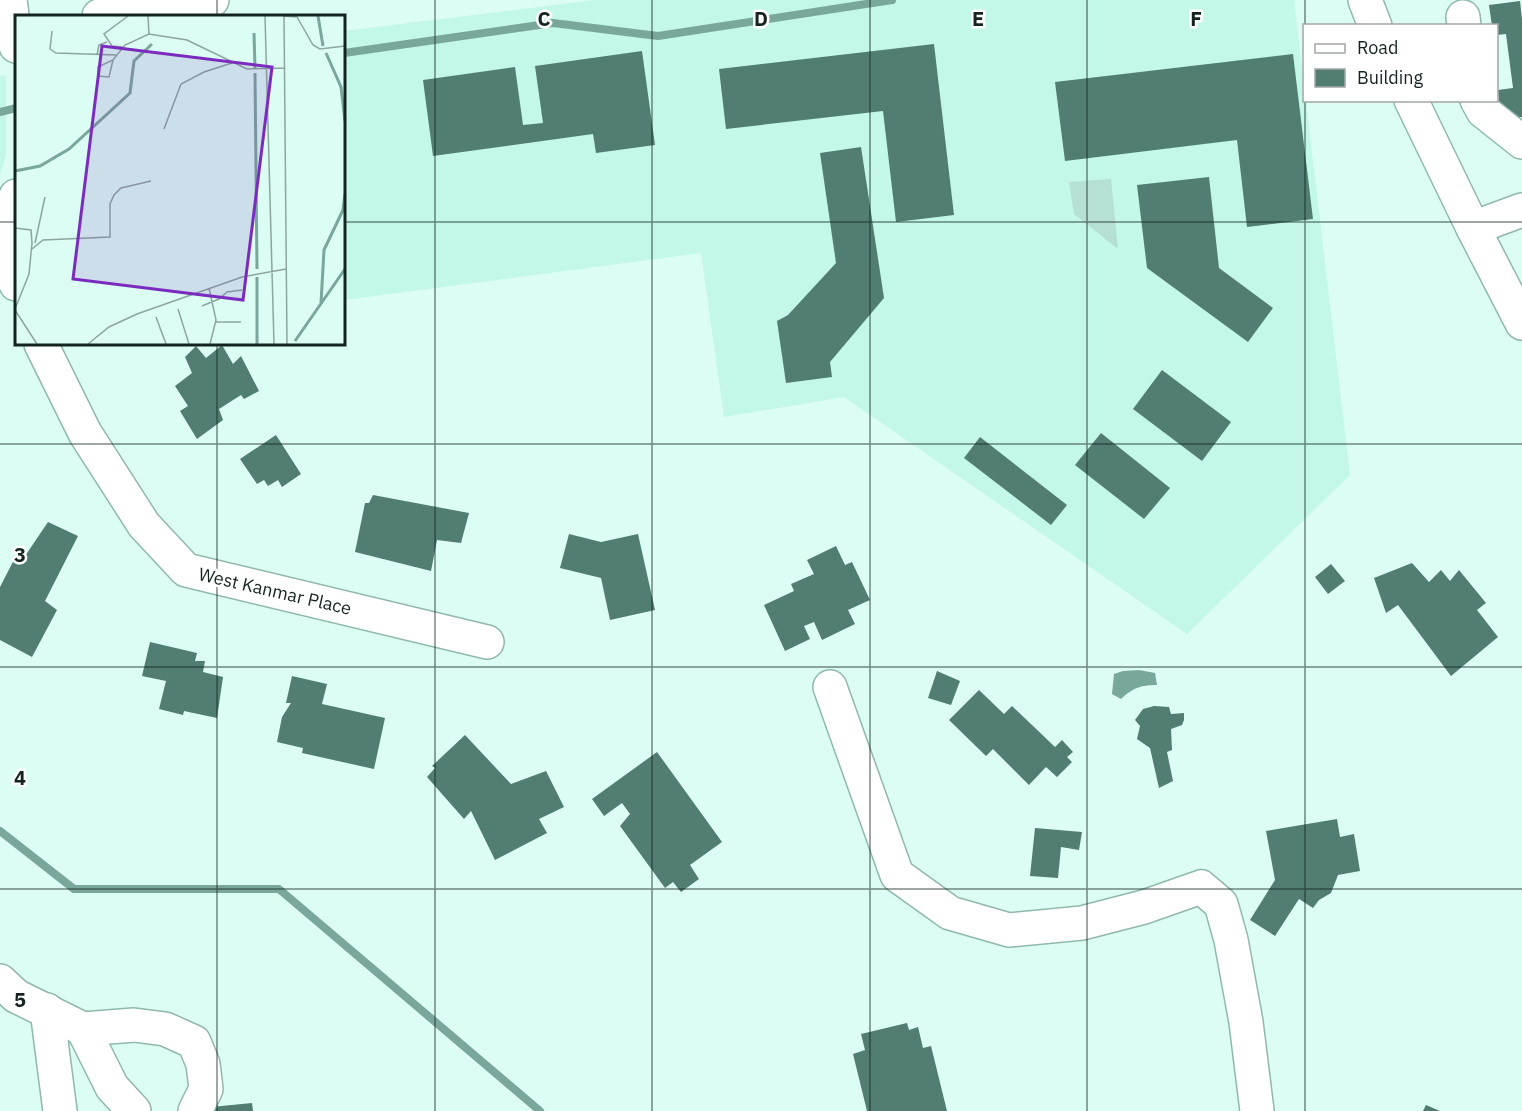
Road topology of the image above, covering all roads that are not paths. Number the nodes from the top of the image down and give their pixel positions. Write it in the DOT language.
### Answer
graph roads {
  1 [pos="212,0"];
  2 [pos="1365,0"];
  3 [pos="106,15"];
  4 [pos="1374,24"];
  5 [pos="1412,102"];
  6 [pos="1478,102"];
  7 [pos="1522,142"];
  8 [pos="15,199"];
  9 [pos="1522,210"];
  10 [pos="1473,228"];
  11 [pos="0,241"];
  12 [pos="15,281"];
  13 [pos="1522,323"];
  14 [pos="41,345"];
  15 [pos="487,642"];
  16 [pos="830,687"];
  17 [pos="0,981"];
  18 [pos="47,1010"];
  19 [pos="83,1029"];
  20 [pos="60,1111"];
  21 [pos="134,1111"];
  22 [pos="195,1111"];
  23 [pos="1257,1111"];
  1 -- 3 [label="main road"];
  2 -- 4 [label="main road"];
  5 -- 10 [label="main road"];
  6 -- 7 [label="main road"];
  8 -- 11 [label="main road"];
  9 -- 10 [label="main road"];
  10 -- 13 [label="main road"];
  11 -- 12 [label="main road"];
  14 -- 15 [label="main road, West Kanmar Place"];
  16 -- 23 [label="main road"];
  17 -- 18 [label="main road"];
  18 -- 19 [label="main road"];
  18 -- 20 [label="main road"];
  19 -- 21 [label="main road"];
  19 -- 22 [label="main road"];
}
